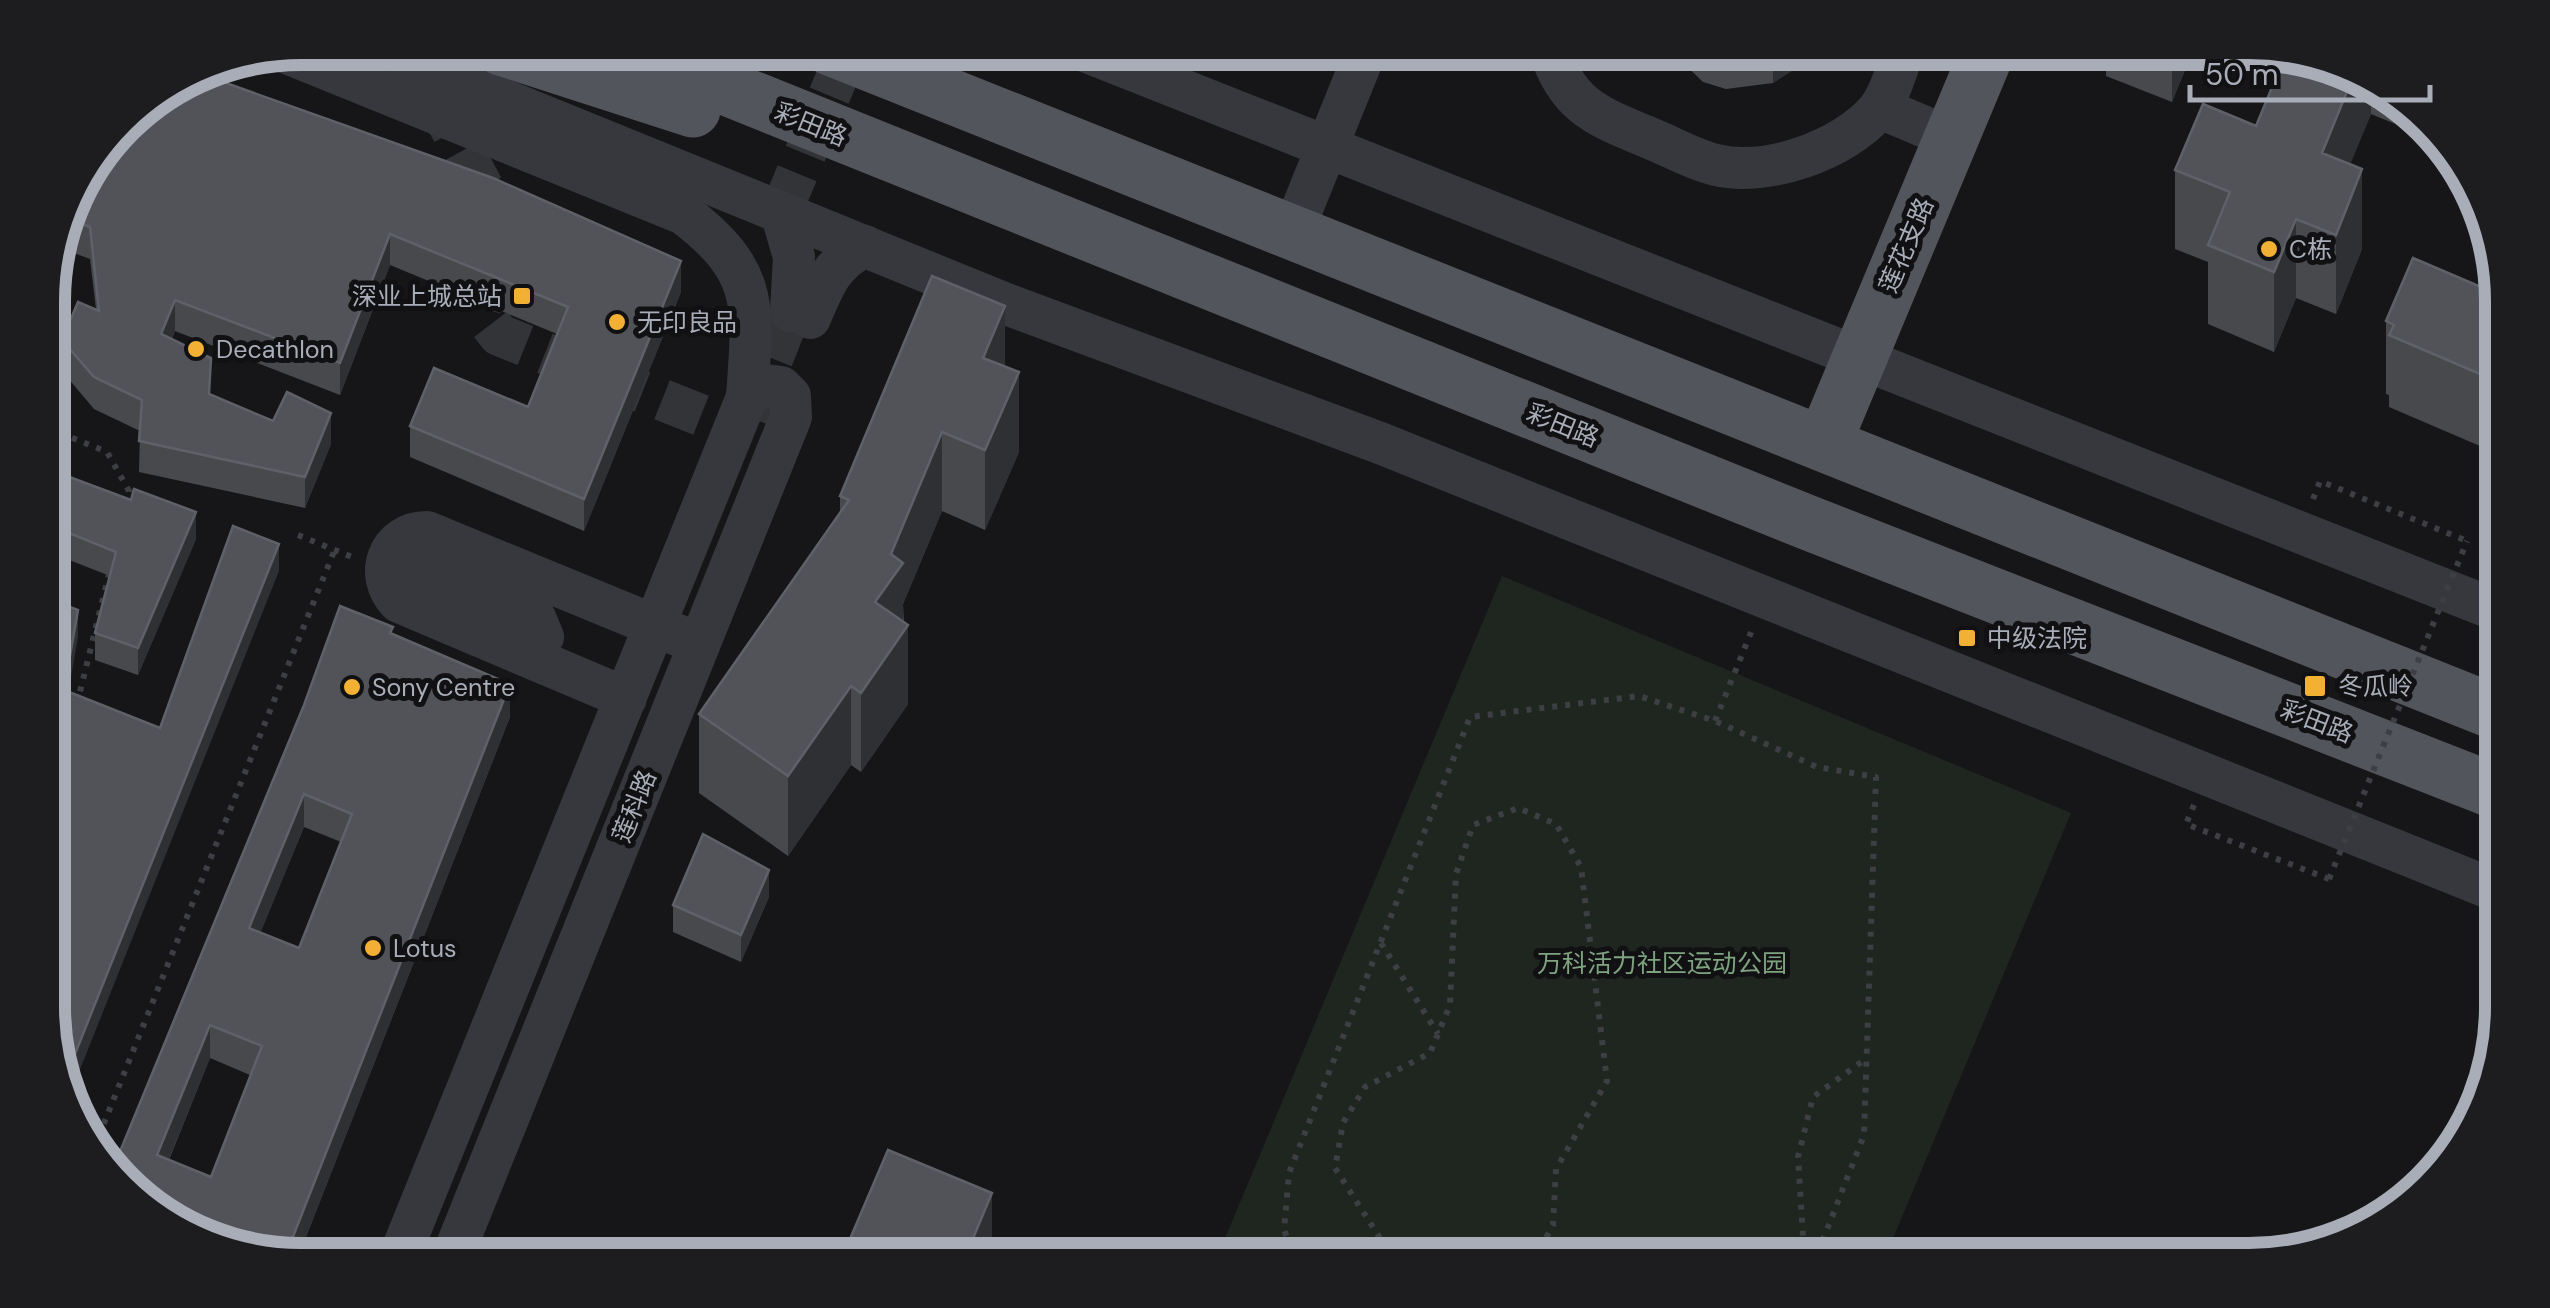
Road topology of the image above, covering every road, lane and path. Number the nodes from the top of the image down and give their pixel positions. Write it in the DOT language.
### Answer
graph roads {
  1 [pos="317,65"];
  2 [pos="419,65"];
  3 [pos="554,65"];
  4 [pos="668,65"];
  5 [pos="874,65"];
  6 [pos="904,65"];
  7 [pos="1121,65"];
  8 [pos="1360,65"];
  9 [pos="1556,65"];
  10 [pos="1898,65"];
  11 [pos="1982,65"];
  12 [pos="936,89"];
  13 [pos="1880,108"];
  14 [pos="842,138"];
  15 [pos="1951,138"];
  16 [pos="1328,146"];
  17 [pos="781,212"];
  18 [pos="1292,232"];
  19 [pos="864,246"];
  20 [pos="1860,360"];
  21 [pos="748,397"];
  22 [pos="66,435"];
  23 [pos="1824,443"];
  24 [pos="2320,480"];
  25 [pos="125,511"];
  26 [pos="298,535"];
  27 [pos="335,549"];
  28 [pos="110,568"];
  29 [pos="403,570"];
  30 [pos="1764,599"];
  31 [pos="600,604"];
  32 [pos="2485,606"];
  33 [pos="655,626"];
  34 [pos="529,636"];
  35 [pos="700,643"];
  36 [pos="626,698"];
  37 [pos="2485,708"];
  38 [pos="1714,721"];
  39 [pos="72,723"];
  40 [pos="2485,787"];
  41 [pos="2186,824"];
  42 [pos="2485,886"];
  43 [pos="1381,942"];
  44 [pos="1438,1034"];
  45 [pos="1867,1058"];
  46 [pos="101,1131"];
  47 [pos="1289,1242"];
  48 [pos="1383,1242"];
  49 [pos="1544,1242"];
  50 [pos="1801,1242"];
  51 [pos="1822,1242"];
  52 [pos="405,1243"];
  53 [pos="458,1243"];
  1 -- 21 [label="street, 莲科路, bridge"];
  2 -- 17 [label="street"];
  3 -- 14 [label="main road"];
  4 -- 14 [label="main road, 彩田路"];
  5 -- 12 [label="main road"];
  6 -- 12 [label="main road"];
  7 -- 16 [label="street"];
  8 -- 16 [label="street"];
  9 -- 13 [label="street"];
  10 -- 13 [label="street"];
  11 -- 15 [label="main road, 莲花支路"];
  12 -- 18 [label="main road"];
  13 -- 15 [label="street"];
  14 -- 40 [label="main road, 彩田路"];
  15 -- 20 [label="main road, 莲花支路"];
  16 -- 18 [label="street"];
  16 -- 20 [label="street"];
  17 -- 19 [label="street"];
  17 -- 19 [label="street"];
  18 -- 23 [label="main road"];
  19 -- 30 [label="street"];
  20 -- 23 [label="main road, 莲花支路"];
  20 -- 32 [label="street"];
  21 -- 33 [label="street, 莲科路"];
  21 -- 35 [label="street, 莲科路"];
  22 -- 25 [label="path"];
  23 -- 37 [label="main road"];
  24 -- 41 [label="path, bridge"];
  26 -- 27 [label="path"];
  27 -- 29 [label="path"];
  27 -- 46 [label="path"];
  28 -- 39 [label="path"];
  29 -- 31 [label="street"];
  29 -- 34 [label="street"];
  30 -- 38 [label="path"];
  30 -- 42 [label="street"];
  31 -- 33 [label="street"];
  31 -- 34 [label="street"];
  33 -- 35 [label="street"];
  33 -- 36 [label="street, 莲科路"];
  34 -- 36 [label="street"];
  35 -- 53 [label="street, 莲科路"];
  36 -- 52 [label="street, 莲科路"];
  38 -- 43 [label="path"];
  38 -- 45 [label="path"];
  43 -- 44 [label="path"];
  43 -- 47 [label="path"];
  44 -- 48 [label="path"];
  44 -- 49 [label="path"];
  45 -- 50 [label="path"];
  45 -- 51 [label="path"];
}
